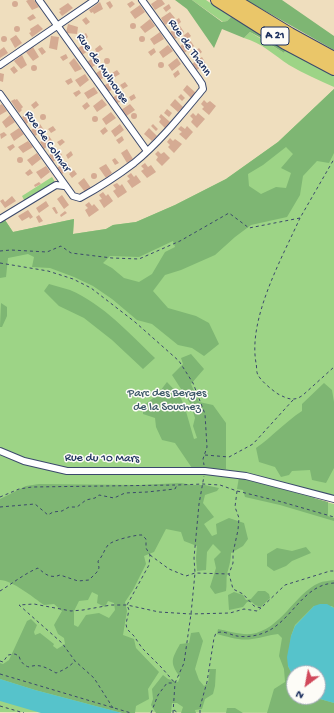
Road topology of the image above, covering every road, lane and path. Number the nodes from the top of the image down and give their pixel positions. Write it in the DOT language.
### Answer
graph roads {
  1 [pos="39,0"];
  2 [pos="95,0"];
  3 [pos="142,0"];
  4 [pos="217,0"];
  5 [pos="234,0"];
  6 [pos="58,26"];
  7 [pos="334,58"];
  8 [pos="0,65"];
  9 [pos="334,69"];
  10 [pos="0,94"];
  11 [pos="147,151"];
  12 [pos="334,159"];
  13 [pos="64,186"];
  14 [pos="300,218"];
  15 [pos="0,219"];
  16 [pos="0,250"];
  17 [pos="0,263"];
  18 [pos="334,366"];
  19 [pos="293,400"];
  20 [pos="0,451"];
  21 [pos="205,455"];
  22 [pos="205,471"];
  23 [pos="203,484"];
  24 [pos="177,485"];
  25 [pos="237,491"];
  26 [pos="0,497"];
  27 [pos="334,499"];
  28 [pos="0,507"];
  29 [pos="334,517"];
  30 [pos="150,555"];
  31 [pos="334,571"];
  32 [pos="195,573"];
  33 [pos="229,574"];
  34 [pos="334,583"];
  35 [pos="0,591"];
  36 [pos="128,605"];
  37 [pos="261,608"];
  38 [pos="191,614"];
  39 [pos="0,661"];
  40 [pos="75,661"];
  41 [pos="0,674"];
  42 [pos="175,683"];
  43 [pos="0,706"];
  44 [pos="114,708"];
  45 [pos="174,710"];
  46 [pos="24,713"];
  47 [pos="131,713"];
  48 [pos="151,713"];
  49 [pos="173,713"];
  50 [pos="178,713"];
  51 [pos="200,713"];
  1 -- 6 [label="street, Rue de Mulhouse"];
  2 -- 6 [label="street"];
  3 -- 11 [label="street, Rue de Thann"];
  4 -- 9 [label="highway, A 21"];
  5 -- 7 [label="highway, A 21"];
  6 -- 8 [label="street"];
  6 -- 11 [label="street, Rue de Mulhouse"];
  10 -- 13 [label="street, Rue de Colmar"];
  11 -- 13 [label="street, Rue de Colmar"];
  12 -- 14 [label="path"];
  13 -- 15 [label="street"];
  14 -- 16 [label="path"];
  14 -- 19 [label="path"];
  17 -- 21 [label="path"];
  18 -- 19 [label="path"];
  19 -- 21 [label="path"];
  20 -- 22 [label="street, Rue du 10 Mars"];
  21 -- 22 [label="path"];
  22 -- 23 [label="path"];
  22 -- 27 [label="street, Rue du 10 Mars"];
  23 -- 24 [label="path"];
  23 -- 25 [label="path"];
  23 -- 32 [label="path"];
  24 -- 26 [label="path"];
  24 -- 28 [label="path"];
  25 -- 29 [label="path"];
  25 -- 33 [label="path"];
  30 -- 32 [label="path"];
  30 -- 35 [label="path"];
  30 -- 36 [label="path"];
  31 -- 37 [label="path"];
  32 -- 33 [label="path"];
  32 -- 38 [label="path"];
  33 -- 37 [label="path"];
  34 -- 51 [label="path"];
  36 -- 38 [label="path"];
  36 -- 40 [label="path"];
  36 -- 42 [label="path"];
  37 -- 38 [label="path"];
  38 -- 42 [label="path"];
  39 -- 40 [label="path"];
  40 -- 44 [label="path"];
  41 -- 44 [label="path"];
  42 -- 45 [label="path"];
  42 -- 48 [label="path"];
  43 -- 46 [label="path"];
  44 -- 47 [label="path"];
  45 -- 49 [label="path"];
  45 -- 50 [label="path"];
}
